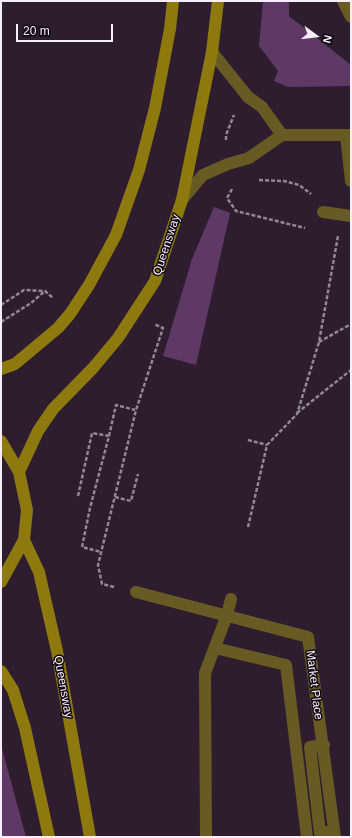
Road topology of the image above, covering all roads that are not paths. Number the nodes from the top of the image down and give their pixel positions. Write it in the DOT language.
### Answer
graph roads {
  1 [pos="174,1"];
  2 [pos="218,1"];
  3 [pos="343,1"];
  4 [pos="351,17"];
  5 [pos="212,52"];
  6 [pos="282,135"];
  7 [pos="348,135"];
  8 [pos="351,181"];
  9 [pos="182,200"];
  10 [pos="323,212"];
  11 [pos="351,216"];
  12 [pos="1,369"];
  13 [pos="1,441"];
  14 [pos="19,472"];
  15 [pos="24,540"];
  16 [pos="1,582"];
  17 [pos="136,592"];
  18 [pos="230,599"];
  19 [pos="227,615"];
  20 [pos="214,648"];
  21 [pos="1,670"];
  22 [pos="324,745"];
  23 [pos="315,787"];
  24 [pos="301,788"];
  25 [pos="334,834"];
  26 [pos="49,837"];
  27 [pos="90,837"];
  28 [pos="206,837"];
  29 [pos="307,837"];
  1 -- 12 [label="main road"];
  2 -- 5 [label="main road, Queensway"];
  3 -- 4 [label="street"];
  5 -- 6 [label="street"];
  5 -- 9 [label="main road, Queensway"];
  6 -- 7 [label="street"];
  6 -- 9 [label="street"];
  7 -- 8 [label="street"];
  9 -- 14 [label="main road, Queensway"];
  10 -- 11 [label="street"];
  13 -- 14 [label="main road"];
  14 -- 15 [label="main road"];
  15 -- 16 [label="main road"];
  15 -- 27 [label="main road, Queensway"];
  17 -- 19 [label="street, Market Place"];
  18 -- 19 [label="street"];
  19 -- 20 [label="street"];
  19 -- 22 [label="street, Market Place"];
  20 -- 24 [label="street"];
  20 -- 28 [label="street"];
  21 -- 26 [label="main road"];
  22 -- 23 [label="street"];
  22 -- 25 [label="street, Market Place"];
  23 -- 24 [label="street"];
  23 -- 25 [label="street"];
  24 -- 29 [label="street"];
}
